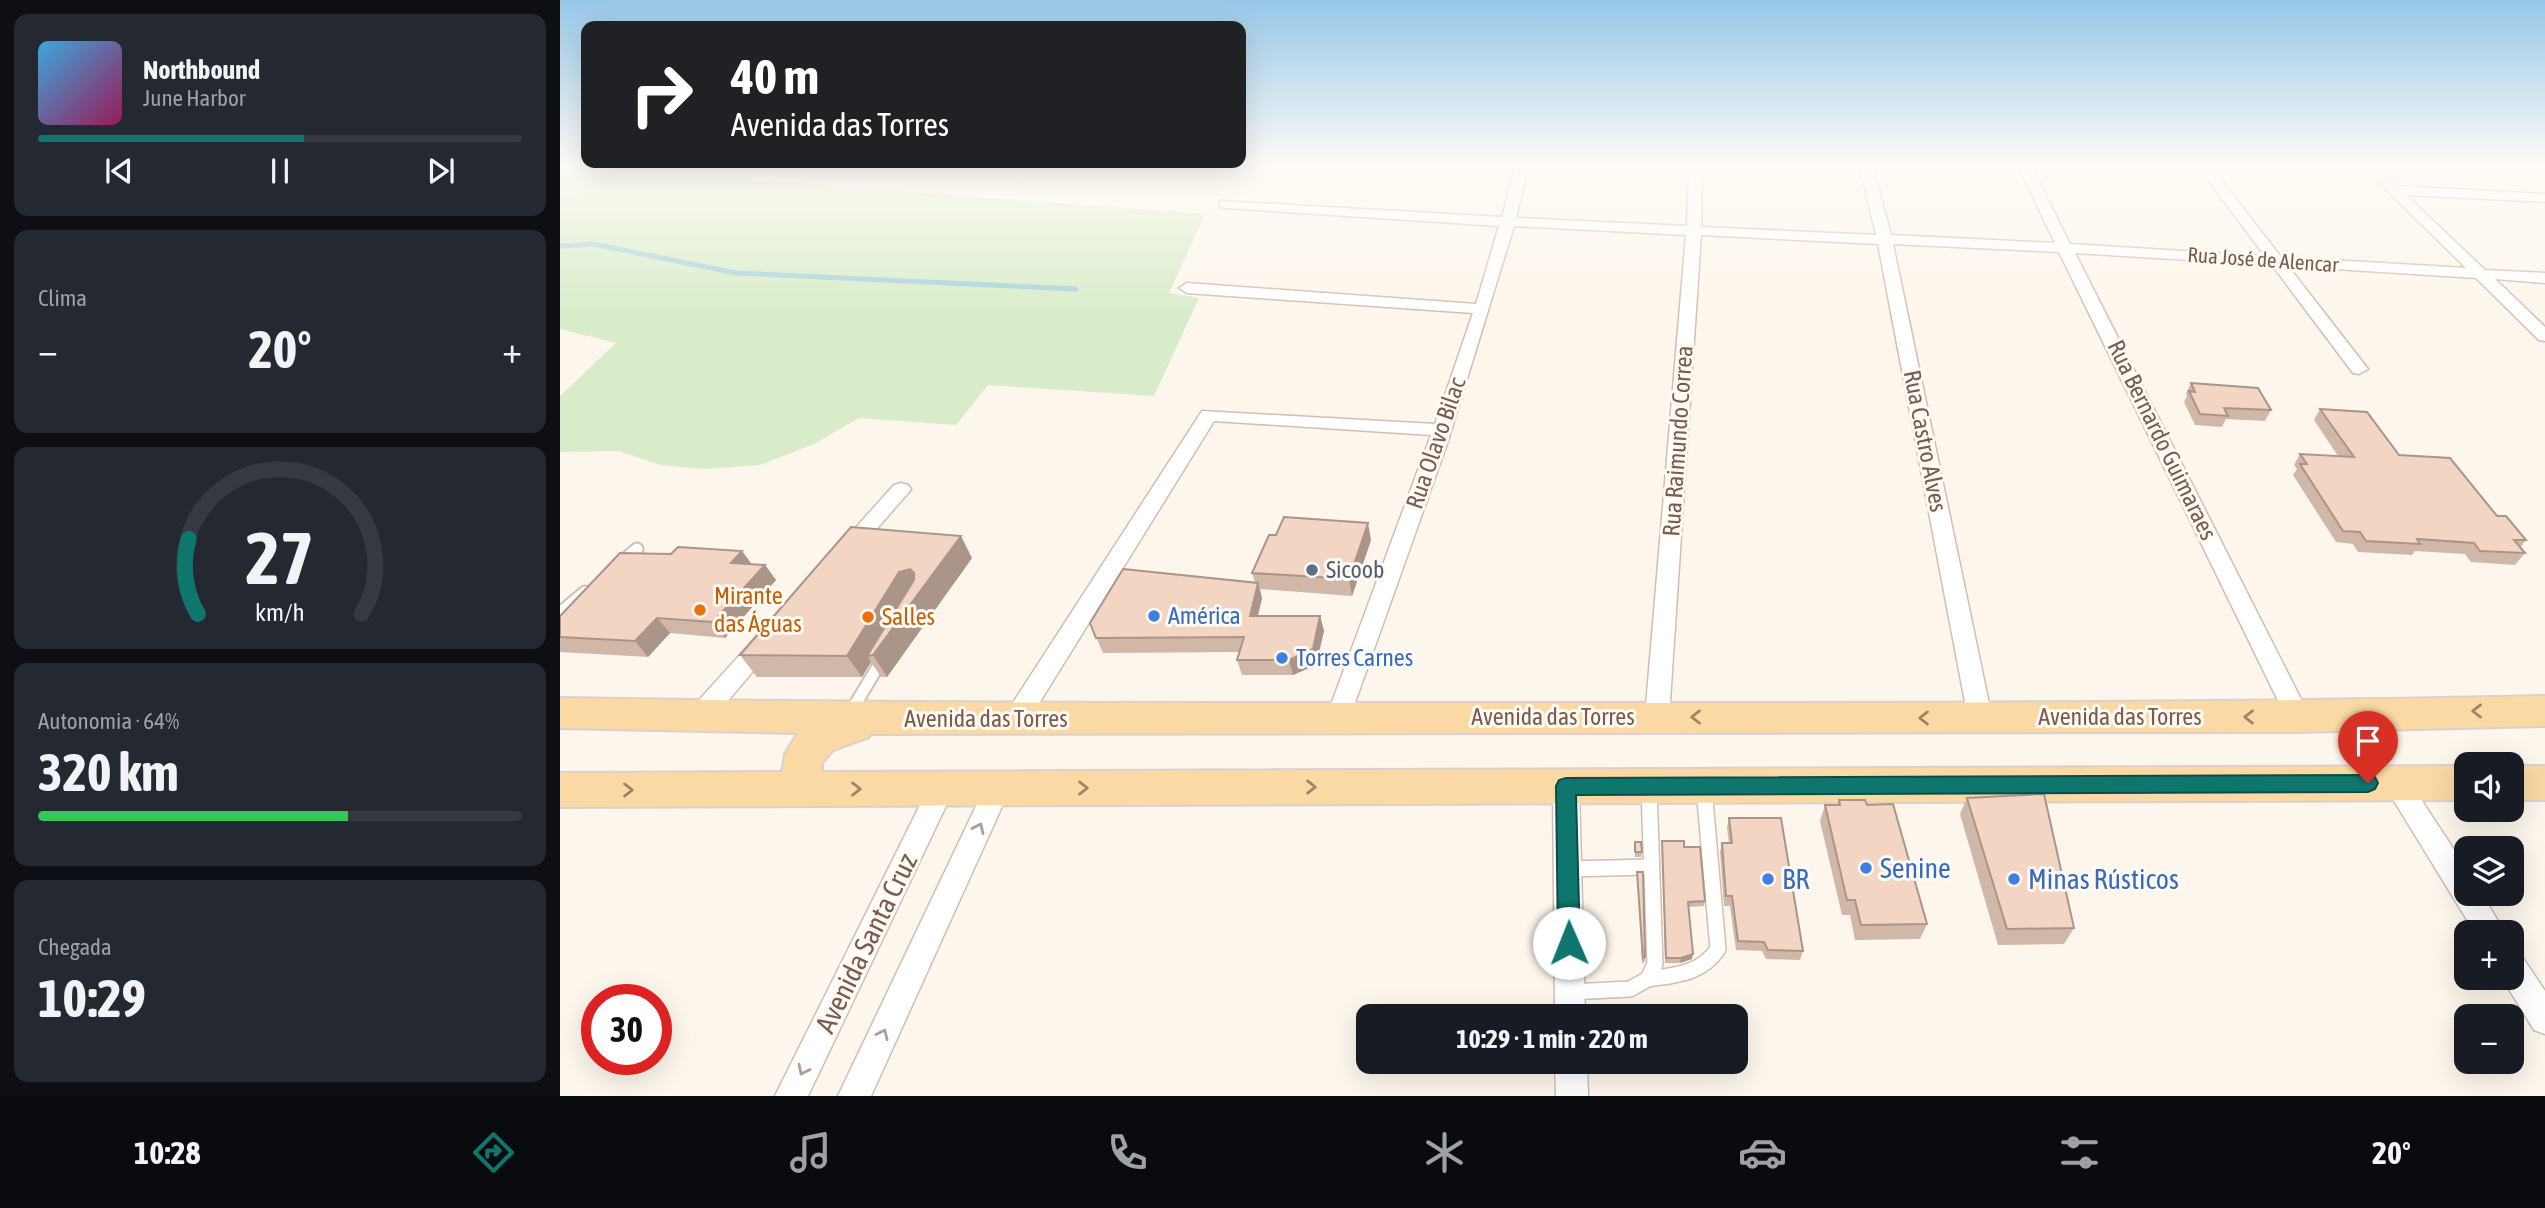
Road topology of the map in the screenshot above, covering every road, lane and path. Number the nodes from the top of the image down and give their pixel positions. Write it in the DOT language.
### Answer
graph roads {
  1 [pos="1401,215"];
  2 [pos="1511,215"];
  3 [pos="1695,215"];
  4 [pos="1878,215"];
  5 [pos="2050,215"];
  6 [pos="2241,215"];
  7 [pos="2418,215"];
  8 [pos="1509,222"];
  9 [pos="1695,231"];
  10 [pos="1885,240"];
  11 [pos="2067,248"];
  12 [pos="2276,261"];
  13 [pos="2480,274"];
  14 [pos="2545,278"];
  15 [pos="1187,288"];
  16 [pos="1481,309"];
  17 [pos="2545,336"];
  18 [pos="2360,369"];
  19 [pos="1442,430"];
  20 [pos="901,489"];
  21 [pos="638,549"];
  22 [pos="836,561"];
  23 [pos="608,573"];
  24 [pos="599,581"];
  25 [pos="560,613"];
  26 [pos="782,624"];
  27 [pos="892,643"];
  28 [pos="2545,711"];
  29 [pos="560,713"];
  30 [pos="2298,716"];
  31 [pos="699,717"];
  32 [pos="1657,717"];
  33 [pos="1338,718"];
  34 [pos="1980,718"];
  35 [pos="847,719"];
  36 [pos="892,719"];
  37 [pos="1016,719"];
  38 [pos="2396,783"];
  39 [pos="2454,783"];
  40 [pos="2524,783"];
  41 [pos="2545,783"];
  42 [pos="1566,786"];
  43 [pos="1648,786"];
  44 [pos="1704,786"];
  45 [pos="807,789"];
  46 [pos="941,789"];
  47 [pos="997,789"];
  48 [pos="560,790"];
  49 [pos="1651,867"];
  50 [pos="1567,869"];
  51 [pos="2454,875"];
  52 [pos="1648,979"];
  53 [pos="2524,986"];
  54 [pos="1570,1004"];
  55 [pos="2545,1019"];
  56 [pos="1571,1074"];
  57 [pos="791,1096"];
  58 [pos="854,1096"];
  59 [pos="1572,1096"];
  1 -- 8 [label="street, Rua José de Alencar"];
  2 -- 8 [label="street, Rua Olavo Bilac"];
  3 -- 9 [label="street, Rua Raimundo Correa"];
  4 -- 10 [label="street, Rua Castro Alves"];
  5 -- 11 [label="street, Rua Bernardo Guimaraes"];
  6 -- 12 [label="street"];
  7 -- 13 [label="street"];
  8 -- 9 [label="street, Rua José de Alencar"];
  8 -- 16 [label="street, Rua Olavo Bilac"];
  9 -- 10 [label="street, Rua José de Alencar"];
  9 -- 32 [label="street, Rua Raimundo Correa"];
  10 -- 11 [label="street, Rua José de Alencar"];
  10 -- 34 [label="street, Rua Castro Alves"];
  11 -- 12 [label="street, Rua José de Alencar"];
  11 -- 30 [label="street, Rua Bernardo Guimaraes"];
  12 -- 13 [label="street, Rua José de Alencar"];
  12 -- 18 [label="street"];
  13 -- 14 [label="street, Rua José de Alencar"];
  13 -- 17 [label="street"];
  15 -- 16 [label="street"];
  16 -- 19 [label="street, Rua Olavo Bilac"];
  19 -- 33 [label="street, Rua Olavo Bilac"];
  19 -- 37 [label="street"];
  20 -- 22 [label="street"];
  21 -- 23 [label="lane"];
  24 -- 25 [label="lane"];
  26 -- 31 [label="street"];
  27 -- 35 [label="lane"];
  28 -- 30 [label="main road, Avenida das Torres, one-way"];
  29 -- 31 [label="main road, Avenida das Torres"];
  30 -- 34 [label="main road, Avenida das Torres, one-way"];
  31 -- 35 [label="main road, Avenida das Torres"];
  32 -- 33 [label="main road, Avenida das Torres"];
  34 -- 32 [label="main road, Avenida das Torres, one-way"];
  33 -- 37 [label="main road, Avenida das Torres"];
  35 -- 36 [label="main road, Avenida das Torres"];
  36 -- 37 [label="main road, Avenida das Torres"];
  36 -- 45 [label="main road"];
  38 -- 39 [label="main road"];
  38 -- 44 [label="main road"];
  38 -- 51 [label="street"];
  40 -- 41 [label="main road"];
  42 -- 43 [label="main road"];
  47 -- 42 [label="main road, one-way"];
  42 -- 50 [label="street"];
  43 -- 44 [label="main road"];
  43 -- 49 [label="lane"];
  44 -- 52 [label="lane"];
  45 -- 46 [label="main road, one-way"];
  48 -- 45 [label="main road, one-way"];
  46 -- 47 [label="main road"];
  46 -- 57 [label="street, Avenida Santa Cruz, one-way"];
  58 -- 47 [label="street, Avenida Santa Cruz, one-way"];
  49 -- 50 [label="lane"];
  49 -- 52 [label="lane"];
  50 -- 54 [label="street"];
  52 -- 54 [label="lane"];
  53 -- 55 [label="street"];
  56 -- 59 [label="street"];
}
